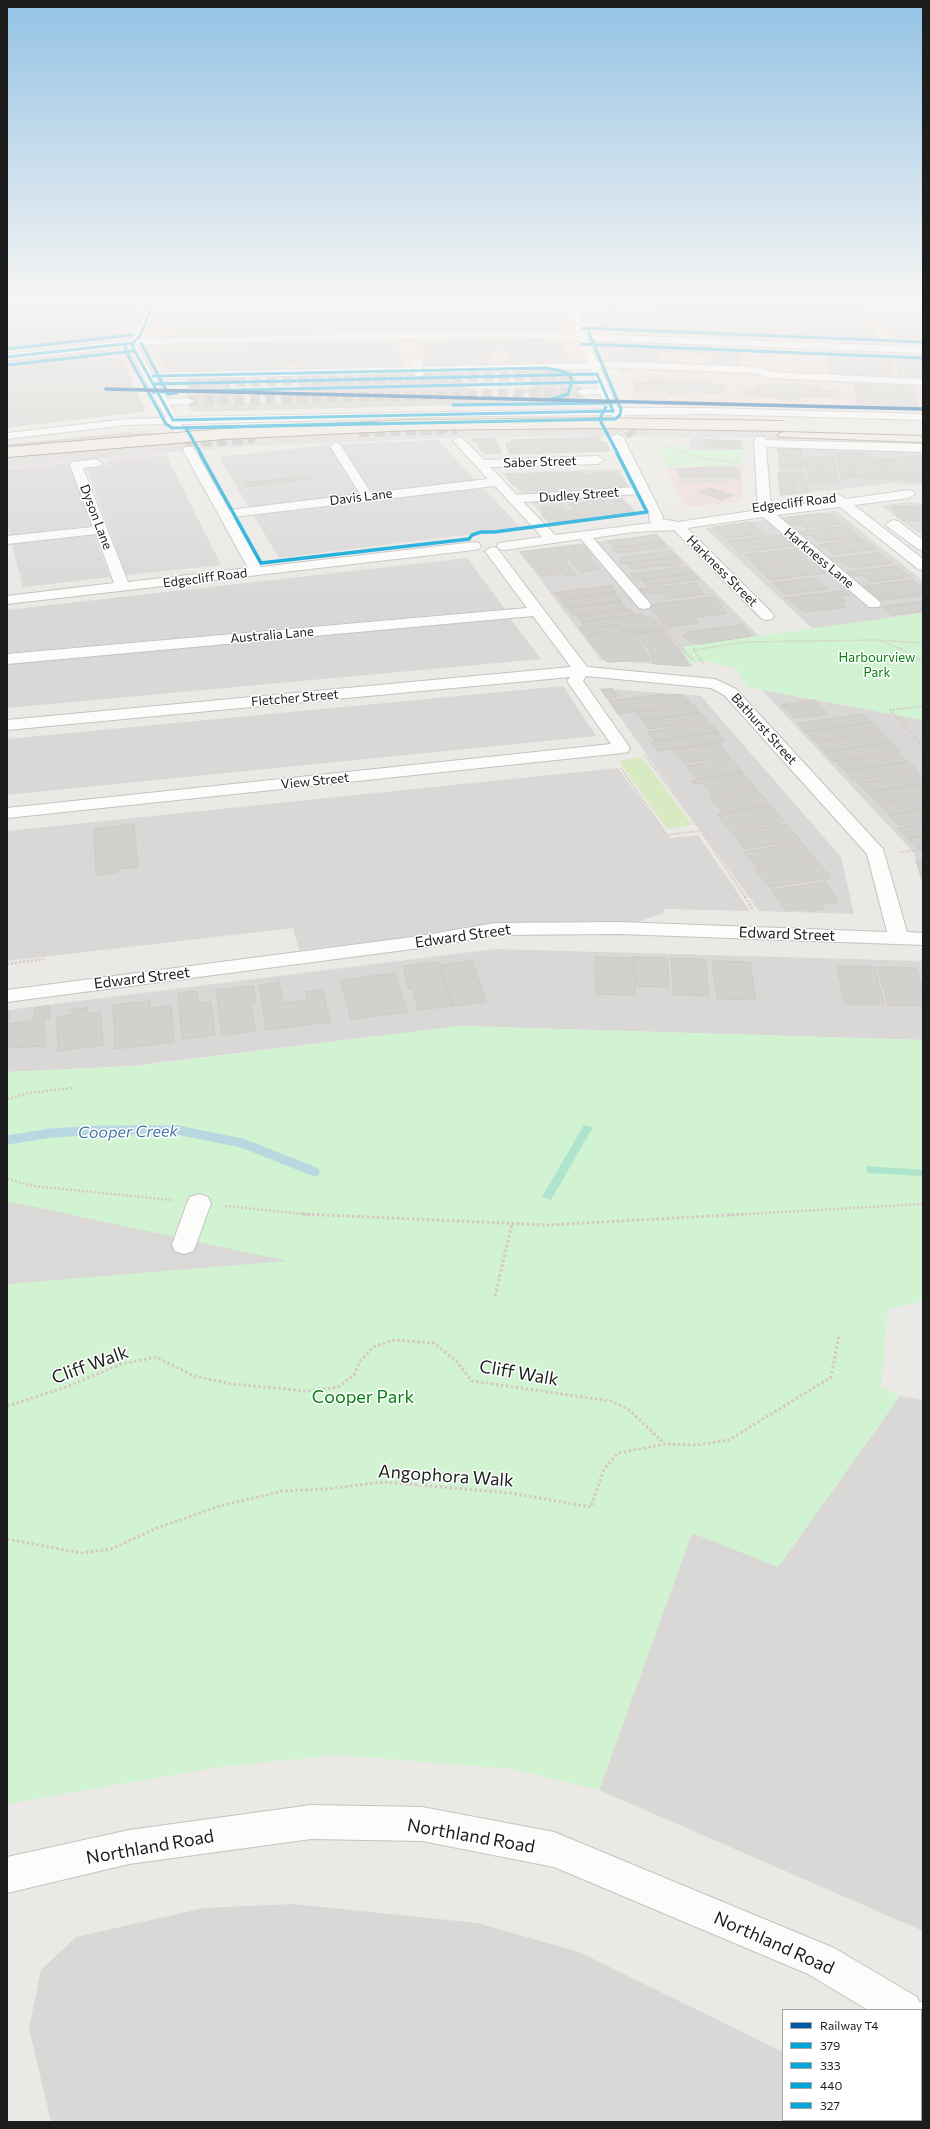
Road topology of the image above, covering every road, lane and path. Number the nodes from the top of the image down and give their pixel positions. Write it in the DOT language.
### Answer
graph roads {
  1 [pos="162,399"];
  2 [pos="608,399"];
  3 [pos="188,401"];
  4 [pos="163,402"];
  5 [pos="615,416"];
  6 [pos="923,417"];
  7 [pos="173,420"];
  8 [pos="784,430"];
  9 [pos="923,430"];
  10 [pos="179,431"];
  11 [pos="7,436"];
  12 [pos="617,437"];
  13 [pos="923,439"];
  14 [pos="459,441"];
  15 [pos="336,446"];
  16 [pos="663,446"];
  17 [pos="923,448"];
  18 [pos="189,450"];
  19 [pos="7,452"];
  20 [pos="598,460"];
  21 [pos="7,462"];
  22 [pos="96,463"];
  23 [pos="481,464"];
  24 [pos="762,465"];
  25 [pos="498,482"];
  26 [pos="644,490"];
  27 [pos="923,494"];
  28 [pos="367,496"];
  29 [pos="514,499"];
  30 [pos="847,499"];
  31 [pos="765,510"];
  32 [pos="224,514"];
  33 [pos="656,518"];
  34 [pos="678,522"];
  35 [pos="101,530"];
  36 [pos="584,535"];
  37 [pos="549,536"];
  38 [pos="7,540"];
  39 [pos="497,546"];
  40 [pos="923,546"];
  41 [pos="923,566"];
  42 [pos="257,572"];
  43 [pos="626,584"];
  44 [pos="123,588"];
  45 [pos="526,596"];
  46 [pos="7,600"];
  47 [pos="874,604"];
  48 [pos="644,605"];
  49 [pos="538,611"];
  50 [pos="767,616"];
  51 [pos="669,633"];
  52 [pos="877,640"];
  53 [pos="923,643"];
  54 [pos="7,659"];
  55 [pos="704,661"];
  56 [pos="695,662"];
  57 [pos="923,662"];
  58 [pos="582,671"];
  59 [pos="923,706"];
  60 [pos="7,725"];
  61 [pos="923,746"];
  62 [pos="615,749"];
  63 [pos="7,813"];
  64 [pos="763,933"];
  65 [pos="899,938"];
  66 [pos="923,939"];
  67 [pos="44,959"];
  68 [pos="7,964"];
  69 [pos="7,996"];
  70 [pos="72,1088"];
  71 [pos="7,1099"];
  72 [pos="7,1179"];
  73 [pos="199,1203"];
  74 [pos="923,1204"];
  75 [pos="512,1224"];
  76 [pos="184,1245"];
  77 [pos="495,1296"];
  78 [pos="839,1336"];
  79 [pos="7,1406"];
  80 [pos="666,1444"];
  81 [pos="7,1539"];
  82 [pos="7,1875"];
  83 [pos="902,2009"];
  1 -- 4 [label="street"];
  2 -- 5 [label="street"];
  3 -- 4 [label="street"];
  4 -- 7 [label="street"];
  5 -- 6 [label="street"];
  5 -- 7 [label="street"];
  7 -- 10 [label="street"];
  7 -- 11 [label="street"];
  8 -- 9 [label="main road"];
  8 -- 13 [label="main road"];
  8 -- 19 [label="main road, bridge"];
  8 -- 21 [label="main road"];
  12 -- 26 [label="street"];
  14 -- 23 [label="street"];
  15 -- 28 [label="street"];
  16 -- 24 [label="path"];
  17 -- 24 [label="street"];
  18 -- 32 [label="street"];
  20 -- 23 [label="street, Saber Street"];
  22 -- 35 [label="street, Dyson Lane"];
  23 -- 25 [label="street"];
  24 -- 31 [label="street"];
  25 -- 28 [label="street, Davis Lane"];
  25 -- 29 [label="street"];
  26 -- 29 [label="street, Dudley Street"];
  26 -- 33 [label="street"];
  27 -- 30 [label="street, Edgecliff Road"];
  28 -- 32 [label="street, Davis Lane"];
  29 -- 37 [label="street"];
  30 -- 31 [label="street, Edgecliff Road"];
  30 -- 40 [label="street"];
  30 -- 41 [label="street"];
  31 -- 34 [label="street, Edgecliff Road"];
  31 -- 47 [label="street, Harkness Lane"];
  32 -- 42 [label="street"];
  33 -- 34 [label="street, Harkness Street"];
  33 -- 37 [label="street, Edgecliff Road"];
  34 -- 36 [label="street, Edgecliff Road"];
  34 -- 50 [label="street, Harkness Street"];
  35 -- 38 [label="street"];
  35 -- 44 [label="street, Dyson Lane"];
  36 -- 37 [label="street, Edgecliff Road"];
  36 -- 43 [label="street"];
  37 -- 39 [label="street, Edgecliff Road"];
  39 -- 42 [label="street, Edgecliff Road"];
  39 -- 45 [label="street"];
  42 -- 44 [label="street, Edgecliff Road"];
  43 -- 45 [label="path"];
  43 -- 48 [label="street"];
  44 -- 46 [label="street, Edgecliff Road"];
  45 -- 49 [label="street"];
  49 -- 54 [label="street, Australia Lane"];
  49 -- 58 [label="street"];
  51 -- 56 [label="path"];
  52 -- 53 [label="path"];
  52 -- 55 [label="path"];
  52 -- 57 [label="path"];
  58 -- 60 [label="street, Fletcher Street"];
  58 -- 62 [label="street"];
  58 -- 65 [label="street, Bathurst Street"];
  59 -- 61 [label="path"];
  62 -- 63 [label="street, View Street"];
  62 -- 64 [label="path"];
  64 -- 65 [label="street, Edward Street"];
  64 -- 69 [label="street, Edward Street"];
  65 -- 66 [label="street, Edward Street"];
  67 -- 68 [label="path"];
  70 -- 71 [label="path"];
  72 -- 73 [label="path"];
  73 -- 75 [label="path"];
  73 -- 76 [label="street"];
  74 -- 75 [label="path"];
  75 -- 77 [label="path"];
  78 -- 80 [label="path"];
  79 -- 80 [label="path, Cliff Walk"];
  80 -- 81 [label="path, Angophora Walk"];
  82 -- 83 [label="street, Northland Road"];
}
